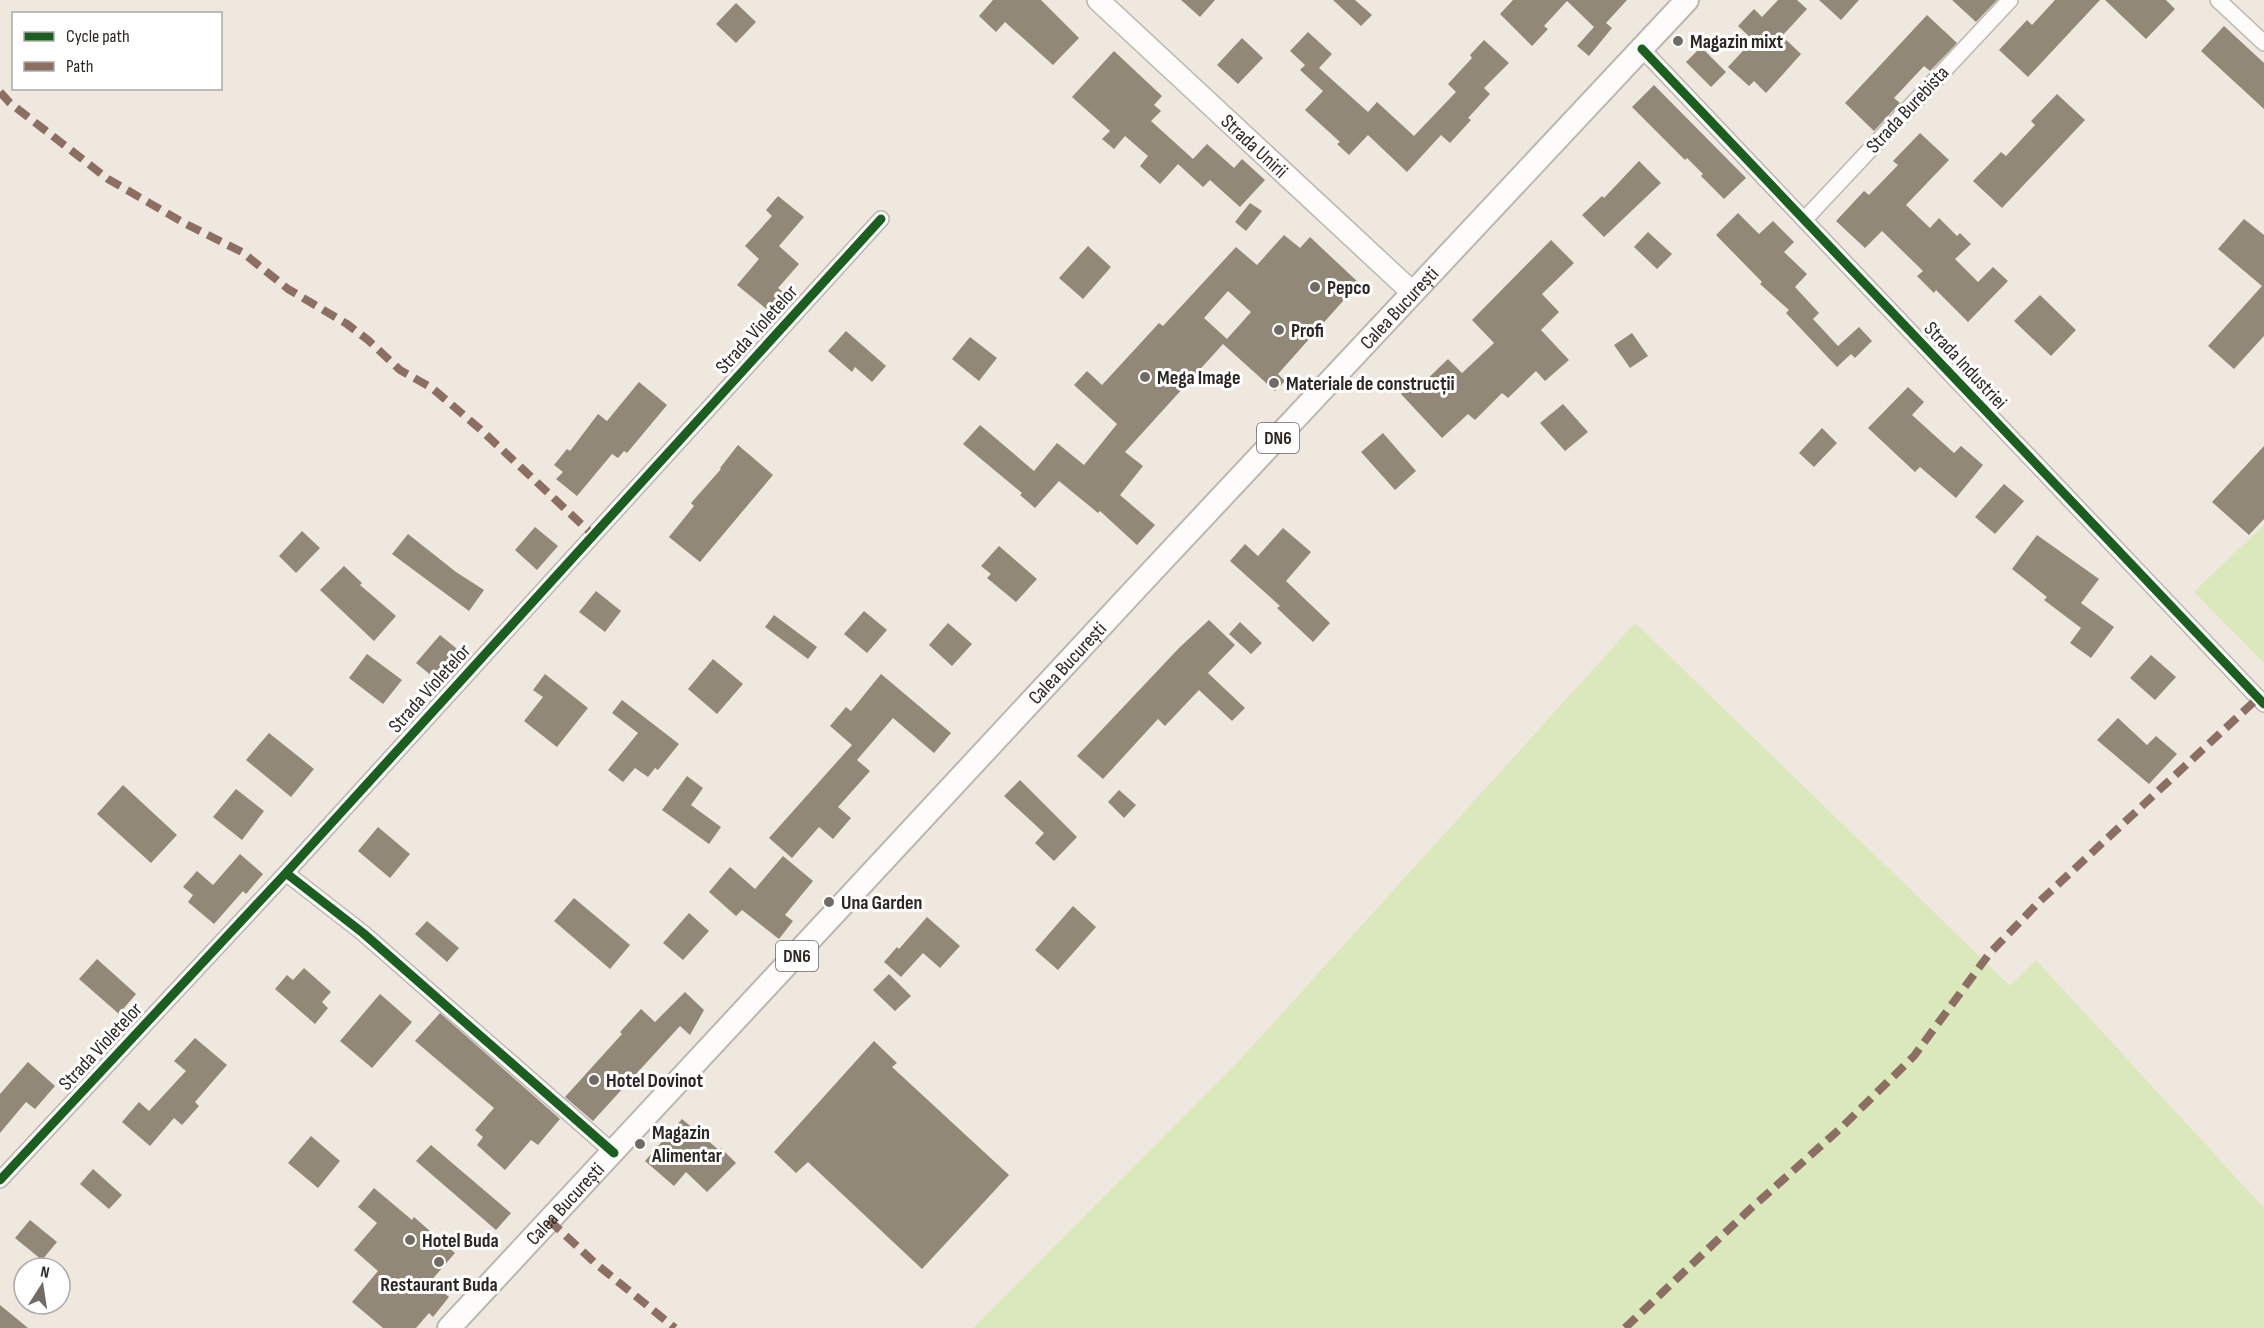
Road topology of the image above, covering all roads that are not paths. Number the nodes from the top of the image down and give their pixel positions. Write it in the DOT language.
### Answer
graph roads {
  1 [pos="1098,0"];
  2 [pos="1688,0"];
  3 [pos="2010,0"];
  4 [pos="2218,0"];
  5 [pos="2264,43"];
  6 [pos="1642,49"];
  7 [pos="881,219"];
  8 [pos="1805,219"];
  9 [pos="1413,293"];
  10 [pos="2264,704"];
  11 [pos="286,873"];
  12 [pos="614,1153"];
  13 [pos="0,1180"];
  14 [pos="449,1328"];
  1 -- 9 [label="main road, Strada Unirii"];
  2 -- 6 [label="main road, Calea București / DN6"];
  3 -- 8 [label="street, Strada Burebista"];
  4 -- 5 [label="street"];
  6 -- 8 [label="street, Strada Industriei"];
  6 -- 9 [label="main road, Calea București / DN6"];
  7 -- 11 [label="street, Strada Violetelor"];
  8 -- 10 [label="street, Strada Industriei"];
  9 -- 12 [label="main road, Calea București / DN6"];
  11 -- 12 [label="street"];
  11 -- 13 [label="street, Strada Violetelor"];
  12 -- 14 [label="main road, Calea București / DN6"];
}
